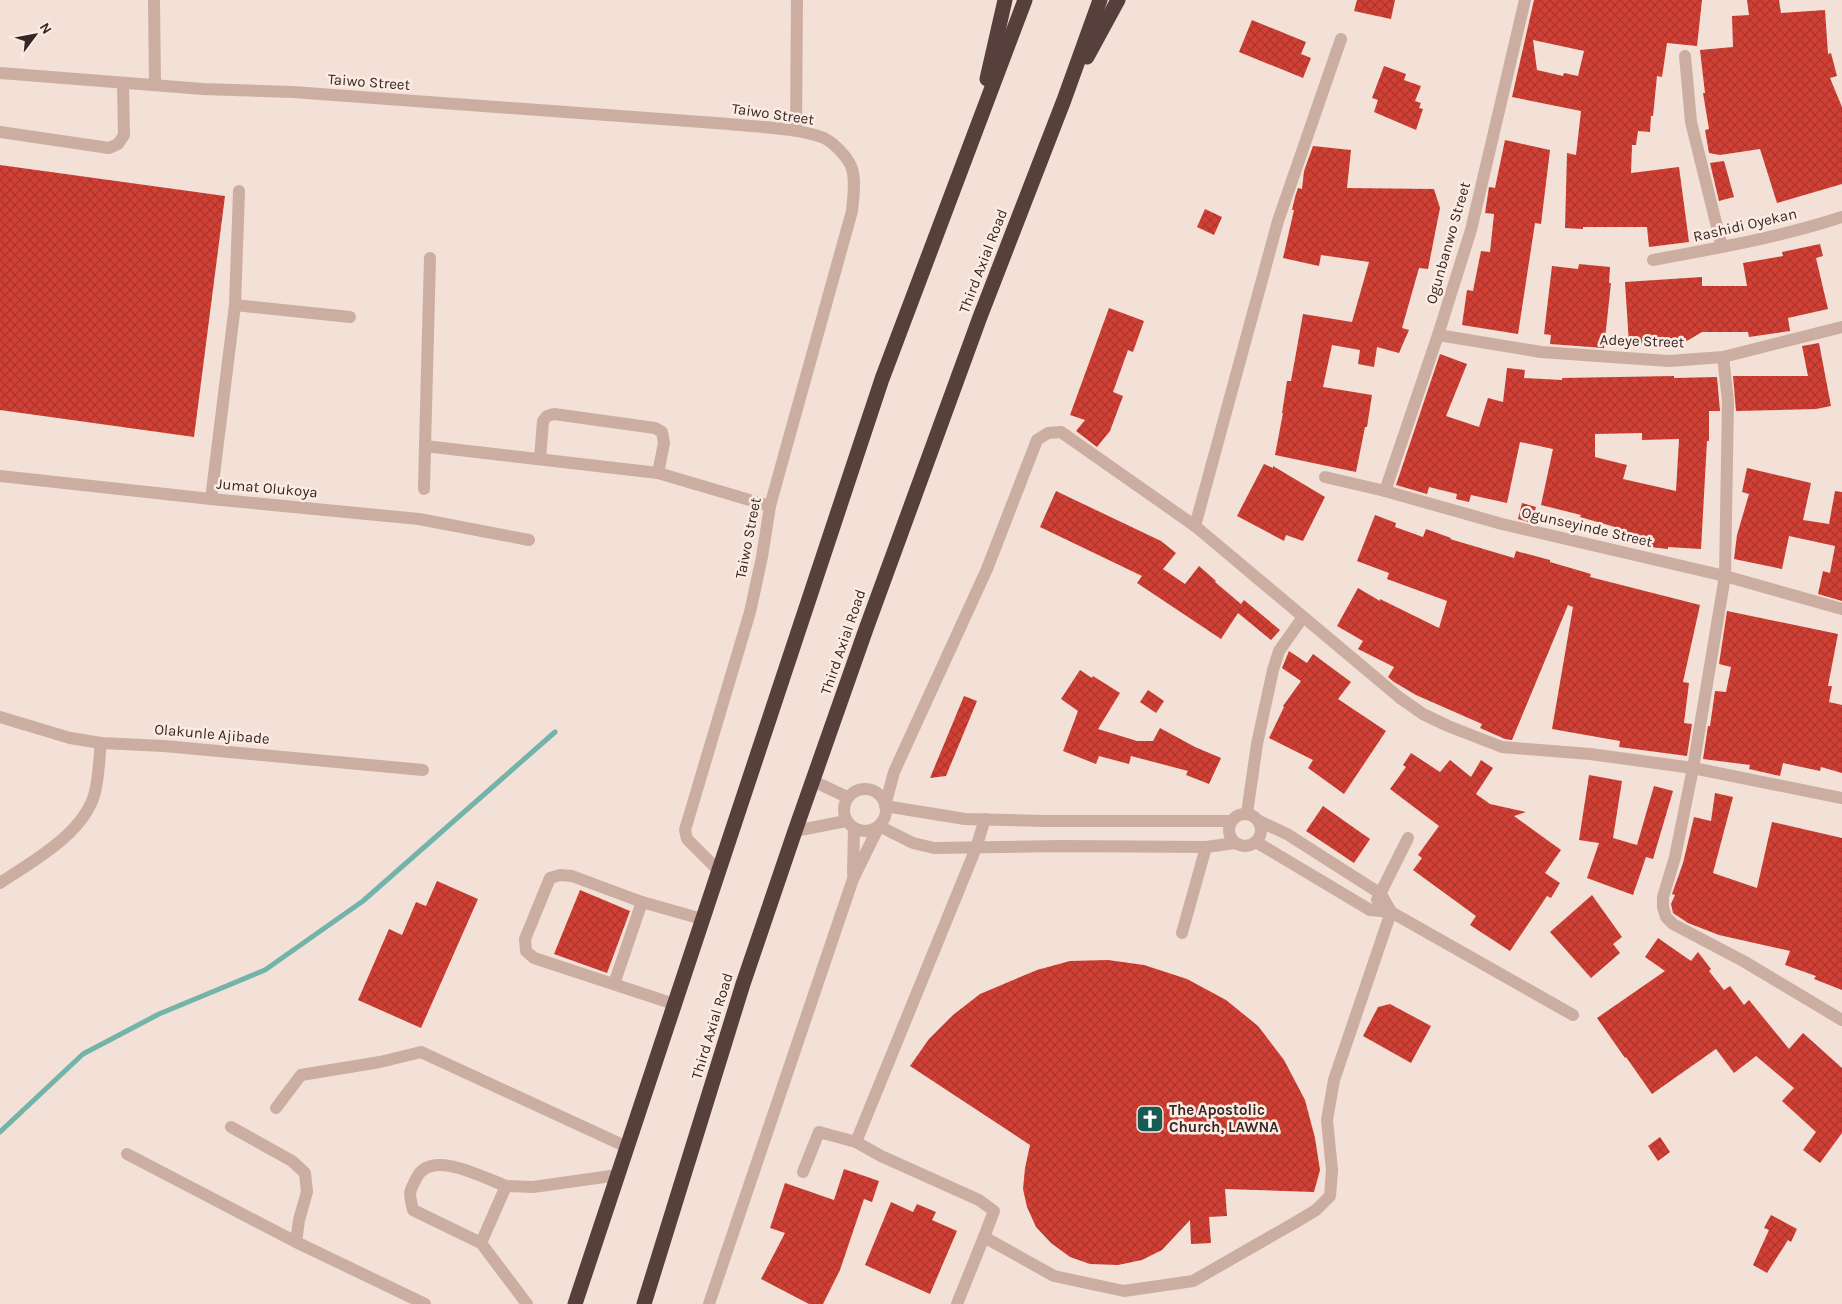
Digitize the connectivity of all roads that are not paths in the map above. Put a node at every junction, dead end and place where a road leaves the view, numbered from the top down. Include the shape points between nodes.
1 (154, 0) edge
2 (797, 0) edge
3 (1005, 0) edge
4 (1025, 0) edge
5 (1100, 0) edge
6 (1118, 0) edge
7 (1525, 0) edge
8 (1341, 38) dead end
9 (1685, 56) dead end
10 (0, 73) edge
11 (124, 83) junction
12 (155, 85) junction
13 (1064, 100) junction
14 (796, 131) junction
15 (0, 132) edge
16 (971, 145) junction
17 (238, 191) dead end
18 (1842, 216) edge
19 (1722, 247) junction
20 (430, 258) dead end
21 (1653, 260) dead end
22 (235, 304) junction
23 (350, 317) dead end
24 (1842, 326) edge
25 (1438, 335) junction
26 (1723, 357) junction
27 (425, 446) junction
28 (540, 459) junction
29 (658, 473) junction
30 (0, 476) edge
31 (1325, 477) dead end
32 (424, 489) dead end
33 (1385, 491) junction
34 (211, 499) junction
35 (770, 506) junction
36 (1195, 526) junction
37 (529, 540) dead end
38 (1725, 576) junction
39 (1842, 609) edge
40 (1303, 617) junction
41 (0, 717) edge
42 (101, 743) junction
43 (1693, 768) junction
44 (423, 770) dead end
45 (894, 772) junction
46 (813, 781) junction
47 (870, 789) junction
48 (847, 797) junction
49 (1842, 798) edge
50 (885, 806) junction
51 (1247, 813) junction
52 (985, 819) junction
53 (1230, 821) junction
54 (1259, 821) junction
55 (850, 824) junction
56 (879, 826) junction
57 (795, 831) junction
58 (1408, 838) dead end
59 (1256, 842) junction
60 (1235, 843) junction
61 (1206, 847) junction
62 (976, 848) junction
63 (718, 870) junction
64 (853, 879) junction
65 (0, 883) edge
66 (1381, 894) junction
67 (642, 902) junction
68 (1370, 910) junction
69 (1392, 912) junction
70 (702, 919) junction
71 (1182, 933) dead end
72 (614, 984) junction
73 (674, 1004) junction
74 (1573, 1015) dead end
75 (1842, 1020) edge
76 (276, 1108) dead end
77 (231, 1127) dead end
78 (856, 1142) junction
79 (627, 1147) junction
80 (127, 1154) dead end
81 (803, 1172) dead end
82 (618, 1175) junction
83 (506, 1186) junction
84 (984, 1237) junction
85 (296, 1242) junction
86 (481, 1243) junction
87 (425, 1304) edge
88 (527, 1304) edge
89 (575, 1304) edge
90 (644, 1304) edge
91 (709, 1304) edge
92 (957, 1304) edge

1 - 12 street
2 - 14 street
3 - 16 highway
4 - 16 highway
5 - 13 highway, Third Axial Road
6 - 13 highway
7 - 25 street, Ogunbanwo Street via 1471,230
8 - 36 street via 1278,222
9 - 19 street via 1691,122
10 - 11 street, Taiwo Street
11 - 12 street, Taiwo Street
11 - 15 street via 124,135 118,144 109,148
12 - 14 street, Taiwo Street via 478,105
13 - 46 highway, Third Axial Road via 980,317
14 - 35 street, Taiwo Street via 825,139 841,152 852,168 854,189 852,211
16 - 63 highway via 882,379
17 - 22 street
18 - 19 street, Rashidi Oyekan via 1810,227
19 - 21 street, Rashidi Oyekan
20 - 27 street
22 - 23 street
22 - 34 street
24 - 26 street, Adeye Street
25 - 26 street, Adeye Street via 1541,352 1669,361
25 - 33 street, Ogunbanwo Street
26 - 38 street via 1728,401
27 - 28 street
27 - 32 street
28 - 29 street
28 - 29 street via 543,421 554,414 655,428 662,432 664,443
29 - 35 street
30 - 34 street, Jumat Olukoya
31 - 33 street, Ogunseyinde Street
33 - 38 street, Ogunseyinde Street via 1502,524
34 - 37 street, Jumat Olukoya via 419,519
35 - 63 street, Taiwo Street via 750,612 685,830 687,839
36 - 40 street
36 - 45 street via 1061,432 1048,433 1037,440 987,569
38 - 39 street, Ogunseyinde Street
38 - 43 street
40 - 43 street via 1423,714 1478,739 1511,748 1590,754
40 - 51 street via 1279,651 1273,670 1257,744
41 - 42 street, Olakunle Ajibade via 70,738
42 - 44 street, Olakunle Ajibade
42 - 65 street via 95,793 86,813 71,832
43 - 49 street
43 - 75 street via 1675,857 1663,897 1666,916 1673,924 1745,962
45 - 47 street
45 - 50 street
46 - 48 street
46 - 57 highway, Third Axial Road
47 - 48 street via 861,789
47 - 50 street via 877,793
48 - 55 street via 843,813
50 - 52 street via 965,819
50 - 56 street via 884,820
51 - 53 street via 1240,813
51 - 54 street
52 - 53 street
52 - 62 street
53 - 60 street via 1228,829
54 - 59 street via 1260,836
54 - 66 street via 1287,834
55 - 56 street via 859,831 870,831
55 - 57 street
55 - 64 street
56 - 62 street via 912,843 934,848
56 - 64 street
57 - 90 highway, Third Axial Road via 742,984
58 - 66 street
59 - 60 street via 1249,846
59 - 68 street
60 - 61 street
61 - 62 street
61 - 71 street
62 - 78 street
63 - 70 highway
64 - 91 street
66 - 68 street
66 - 69 street
67 - 70 street
67 - 72 street
67 - 72 street via 572,876 550,878 525,938 526,951 534,958
68 - 69 street
69 - 74 street
69 - 84 street via 1334,1080 1327,1120 1332,1170 1330,1196 1316,1210 1193,1281 1124,1291 1054,1276
70 - 73 highway
72 - 73 street
73 - 79 highway
76 - 79 street via 301,1075 421,1052
77 - 85 street via 292,1161 305,1173 307,1192
78 - 81 street via 820,1132
78 - 84 street via 979,1200 994,1211
79 - 82 highway
80 - 85 street
82 - 83 street via 533,1187
82 - 89 highway
83 - 86 street
83 - 86 street via 448,1165 432,1164 419,1173 409,1191 413,1210
84 - 92 street
85 - 87 street
86 - 88 street

